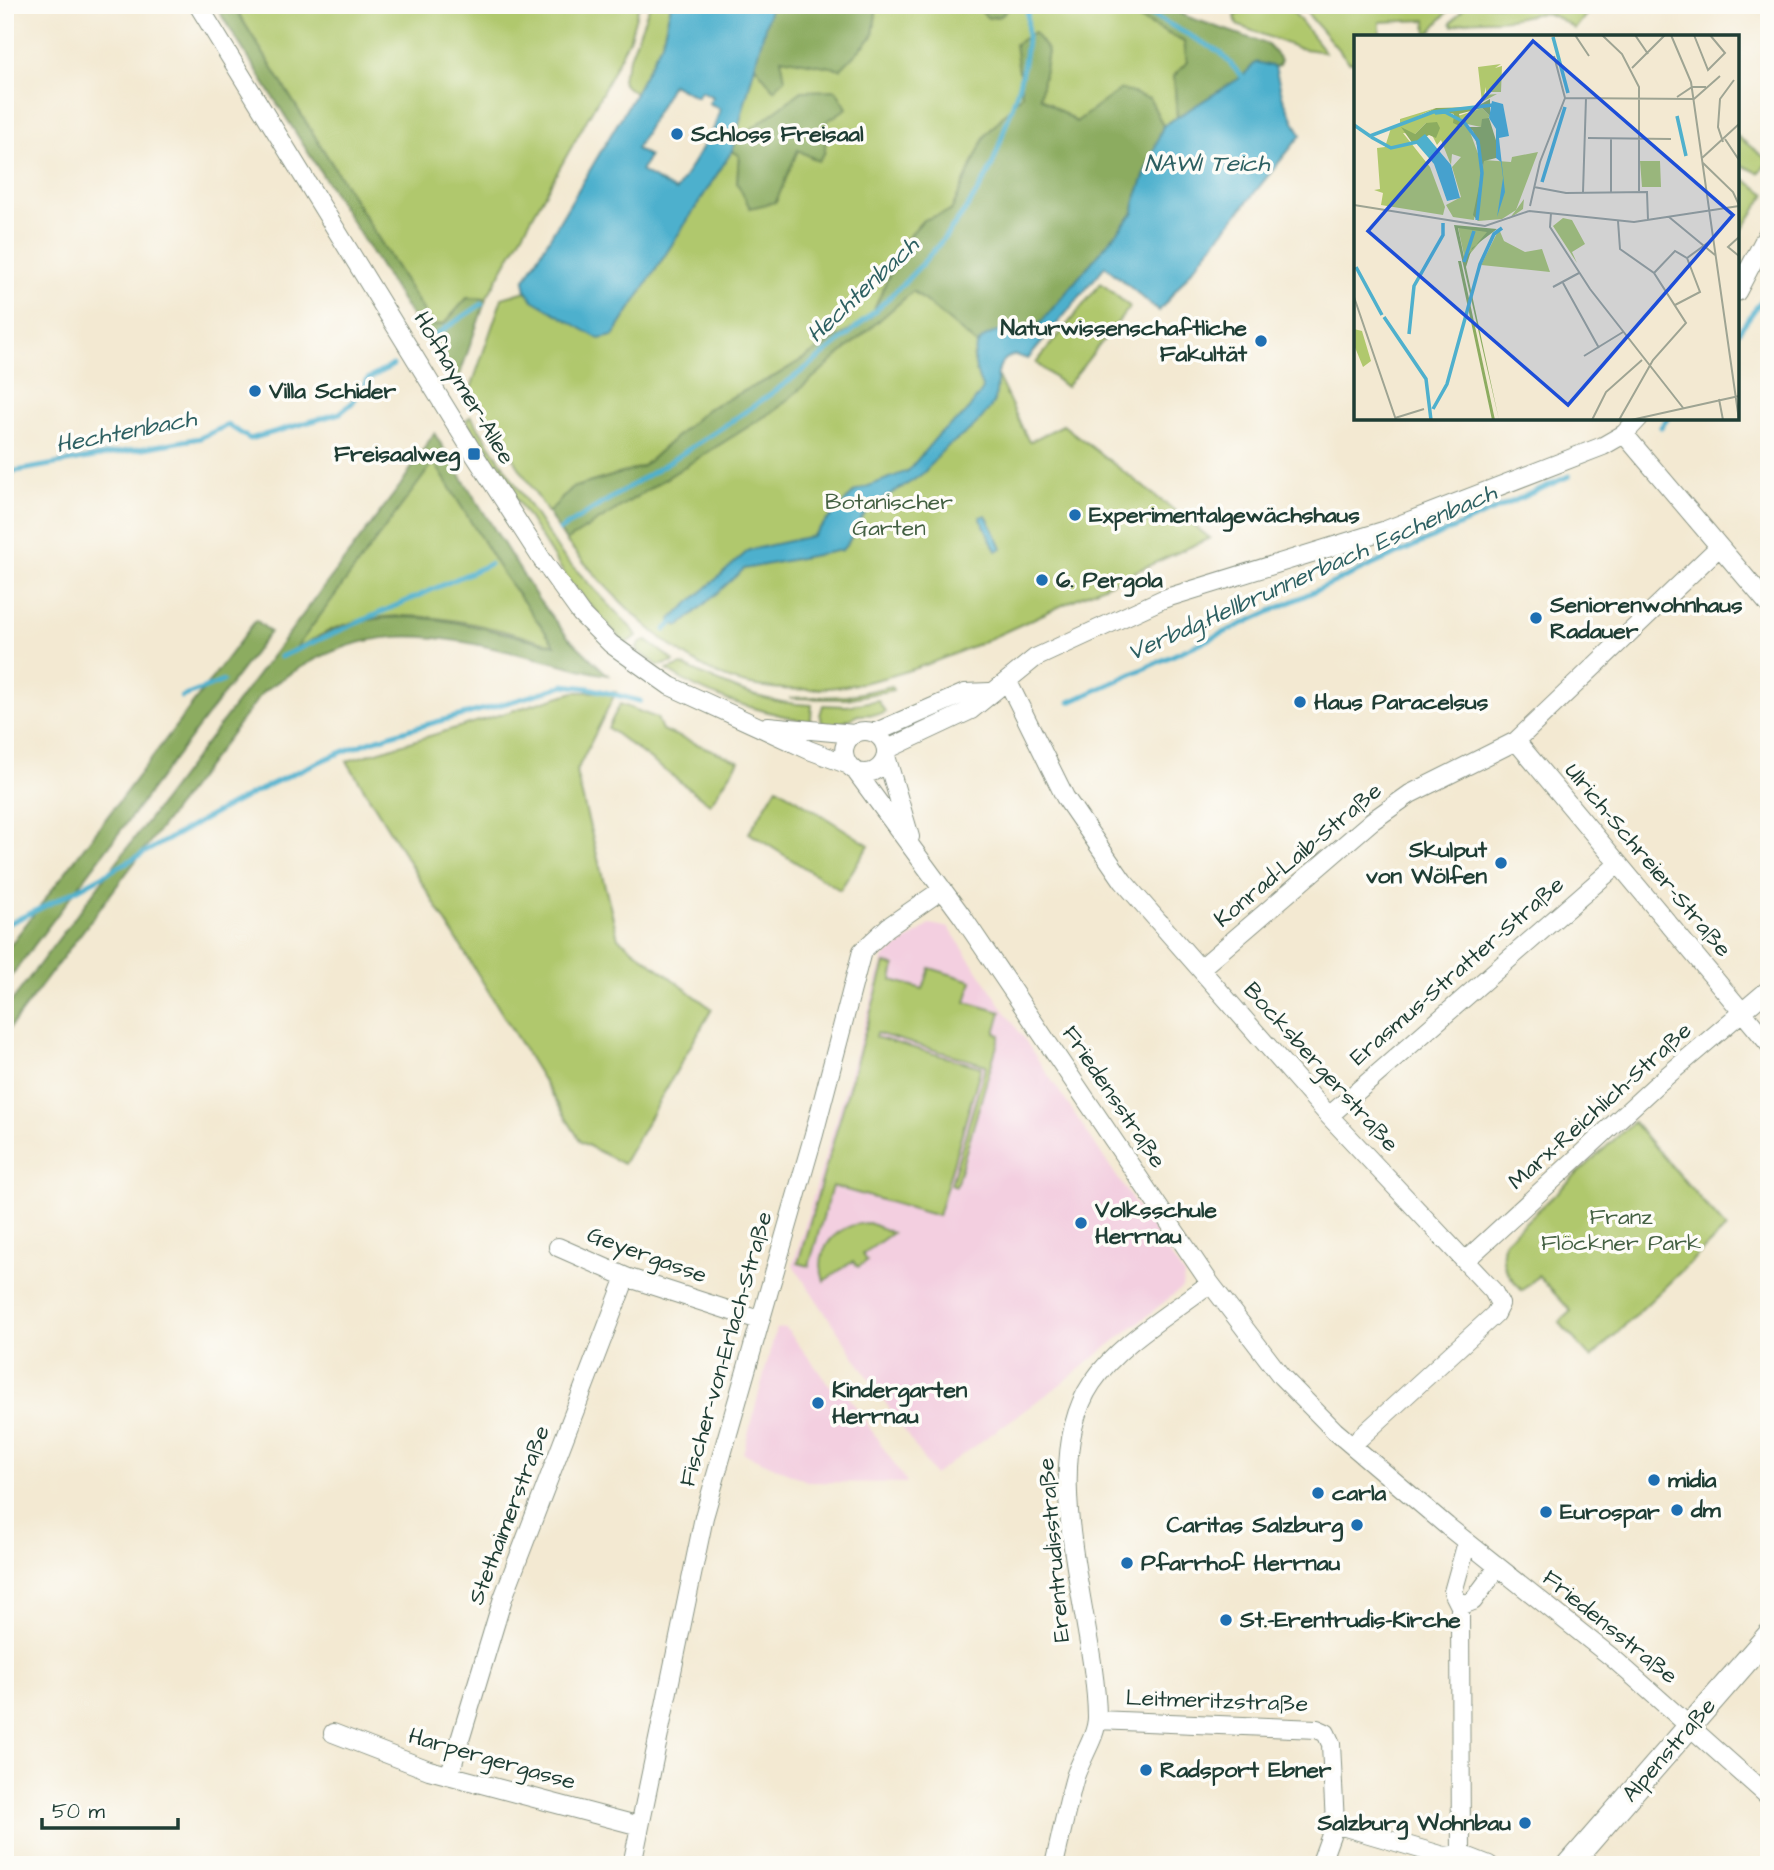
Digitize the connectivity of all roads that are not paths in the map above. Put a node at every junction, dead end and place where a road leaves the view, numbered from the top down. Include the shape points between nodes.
1 (198, 5) edge
2 (1769, 231) edge
3 (1739, 288) edge
4 (1637, 420) edge
5 (1624, 434) junction
6 (1719, 547) junction
7 (1769, 605) edge
8 (1008, 682) junction
9 (989, 692) junction
10 (758, 725) junction
11 (874, 733) junction
12 (854, 734) junction
13 (1516, 741) junction
14 (886, 753) junction
15 (851, 767) junction
16 (912, 844) junction
17 (1618, 864) junction
18 (943, 889) junction
19 (1201, 968) junction
20 (1769, 989) edge
21 (1742, 1012) junction
22 (1769, 1044) edge
23 (1329, 1116) junction
24 (558, 1247) dead end
25 (1465, 1261) junction
26 (626, 1277) junction
27 (1210, 1283) junction
28 (759, 1320) junction
29 (1352, 1445) junction
30 (1467, 1542) junction
31 (1498, 1567) junction
32 (1460, 1606) junction
33 (1769, 1635) edge
34 (1097, 1720) junction
35 (1690, 1726) junction
36 (333, 1733) dead end
37 (450, 1773) junction
38 (1769, 1797) edge
39 (1335, 1824) junction
40 (640, 1826) junction
41 (1461, 1860) edge
42 (632, 1865) edge
43 (1054, 1865) edge
44 (1320, 1865) edge
45 (1489, 1865) edge
46 (1569, 1865) edge

1 - 10 street, Hofhaymer-Allee via 474,454 569,599 611,644 670,686
2 - 3 street
4 - 5 street
5 - 6 street
5 - 8 street via 1386,530 1163,599 1035,658
6 - 7 street
6 - 13 street, Konrad-Laib-Straße
8 - 9 street
8 - 19 street, Bocksbergerstraße via 1039,751 1077,817 1123,881
9 - 11 street via 965,692
9 - 14 street via 971,710
10 - 12 street, Hofhaymer-Allee
10 - 15 street, Hofhaymer-Allee
11 - 12 street
11 - 14 street
12 - 15 street via 844,752
13 - 17 street, Ulrich-Schreier-Straße
13 - 19 street, Konrad-Laib-Straße via 1410,794 1382,814
14 - 15 street via 873,771
14 - 16 street, Friedensstraße
15 - 16 street, Friedensstraße
16 - 18 street, Friedensstraße
17 - 21 street, Ulrich-Schreier-Straße
17 - 23 street, Erasmus-Stratter-Straße
18 - 27 street, Friedensstraße
18 - 28 street, Fischer-von-Erlach-Straße via 862,951
19 - 23 street, Bocksbergerstraße
20 - 21 street, Marx-Reichlich-Straße
21 - 22 street, Ulrich-Schreier-Straße
21 - 25 street, Marx-Reichlich-Straße
23 - 25 street, Bocksbergerstraße
24 - 26 street, Geyergasse
25 - 29 street, Bocksbergerstraße via 1493,1291 1500,1304 1495,1314
26 - 28 street, Geyergasse
26 - 37 street, Stethaimerstraße via 503,1598
27 - 29 street, Friedensstraße via 1281,1376
27 - 34 street, Erentrudisstraße via 1112,1360 1093,1382 1072,1430 1068,1451 1071,1509
28 - 40 street, Fischer-von-Erlach-Straße via 704,1517
29 - 30 street, Friedensstraße
30 - 31 street, Friedensstraße
30 - 32 street via 1452,1592
31 - 32 street via 1473,1601
31 - 35 street, Friedensstraße
32 - 41 street
33 - 35 main road, Alpenstraße
34 - 39 street, Leitmeritzstraße via 1317,1729 1326,1733 1331,1744
34 - 43 street, Erentrudisstraße via 1075,1776
35 - 38 street, Friedensstraße
35 - 46 main road, Alpenstraße
36 - 37 street, Harpergergasse via 429,1770
37 - 40 street, Harpergergasse
39 - 41 street
39 - 44 street, Leitmeritzstraße
40 - 42 street, Fischer-von-Erlach-Straße
41 - 45 street

